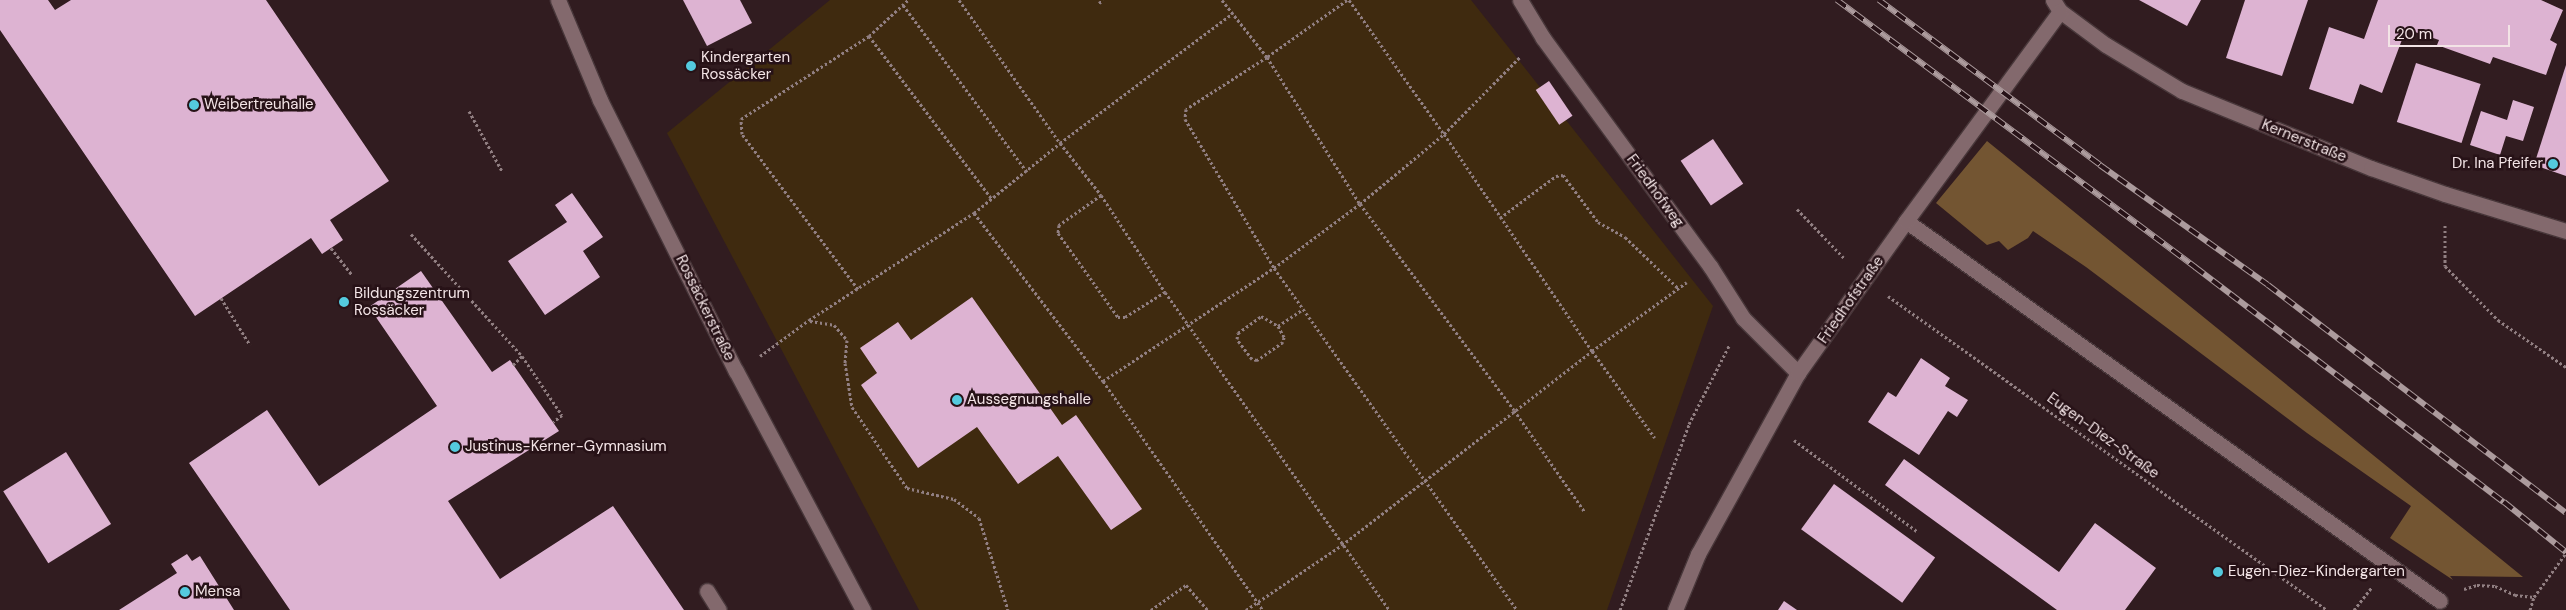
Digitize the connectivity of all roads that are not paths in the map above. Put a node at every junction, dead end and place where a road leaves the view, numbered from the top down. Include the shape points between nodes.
1 (558, 0) edge
2 (1520, 0) edge
3 (2056, 5) edge
4 (1906, 220) junction
5 (2566, 231) edge
6 (1798, 374) junction
7 (707, 591) dead end
8 (2440, 601) road end
9 (719, 610) edge
10 (863, 610) edge
11 (1675, 610) edge

1 - 10 street, Rossäckerstraße via 600,100 736,371
2 - 6 street, Friedhofweg via 1543,38 1710,266 1743,318
3 - 4 street, Friedhofstraße
3 - 5 street, Kernerstraße via 2106,44 2182,91 2341,157 2444,194
4 - 6 street, Friedhofstraße
4 - 8 street
6 - 11 street, Friedhofstraße via 1698,554
7 - 9 street

